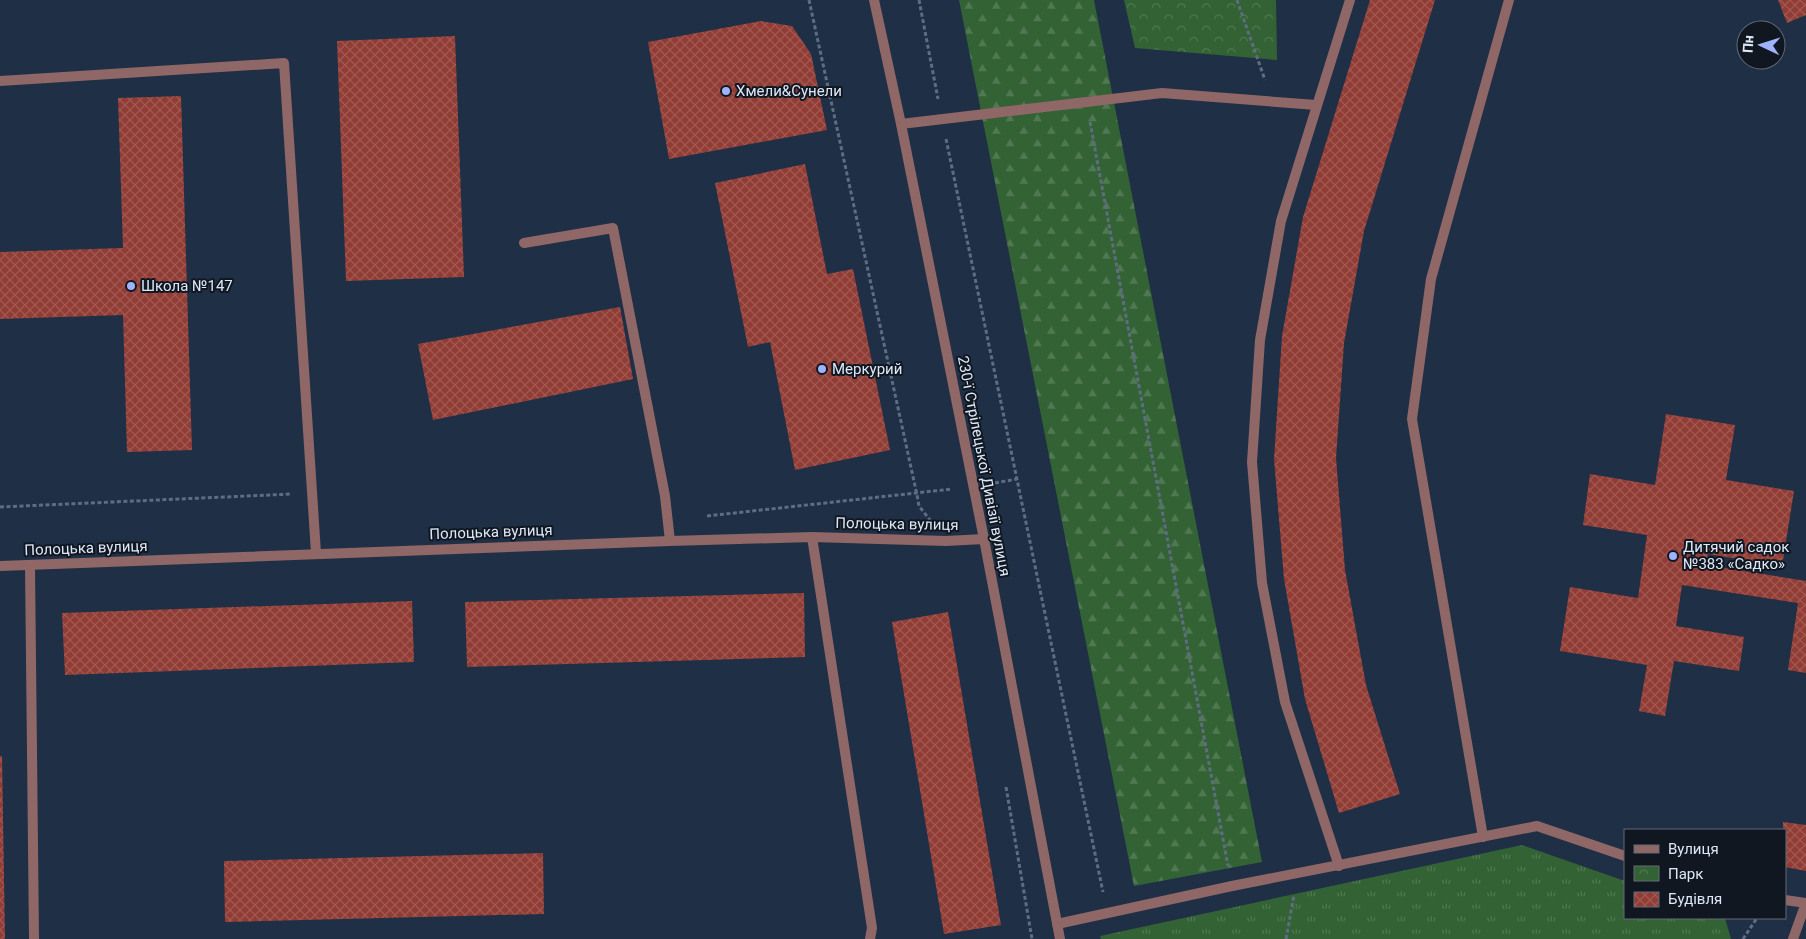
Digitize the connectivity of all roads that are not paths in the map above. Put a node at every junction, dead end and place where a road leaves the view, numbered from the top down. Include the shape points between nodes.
1 (874, 0) edge
2 (1350, 0) edge
3 (1509, 0) edge
4 (0, 81) edge
5 (1316, 105) junction
6 (901, 124) junction
7 (524, 243) dead end
8 (812, 538) junction
9 (984, 539) junction
10 (670, 541) junction
11 (316, 553) junction
12 (30, 565) junction
13 (0, 566) edge
14 (1483, 838) junction
15 (1624, 856) edge
16 (1339, 866) junction
17 (1786, 900) edge
18 (1806, 903) edge
19 (1057, 924) junction
20 (34, 939) edge
21 (870, 939) edge
22 (1060, 939) edge
23 (1793, 939) edge

1 - 6 street, 230-ї Стрілецької Дивізії вулиця
2 - 5 street
3 - 14 street via 1431,279 1412,420
4 - 11 street via 284,63
5 - 6 street via 1162,93
5 - 16 street via 1281,221 1260,340 1252,462 1262,583 1284,702
6 - 9 street, 230-ї Стрілецької Дивізії вулиця
7 - 10 street via 613,228 665,496
8 - 9 street, Полоцька вулиця via 946,542
8 - 10 street, Полоцька вулиця
8 - 21 street via 872,928
9 - 19 street, 230-ї Стрілецької Дивізії вулиця
10 - 11 street, Полоцька вулиця
11 - 12 street, Полоцька вулиця
12 - 13 street, Полоцька вулиця
12 - 20 street
14 - 15 street via 1537,826
14 - 16 street
16 - 19 street
17 - 18 street
18 - 23 street
19 - 22 street, 230-ї Стрілецької Дивізії вулиця

